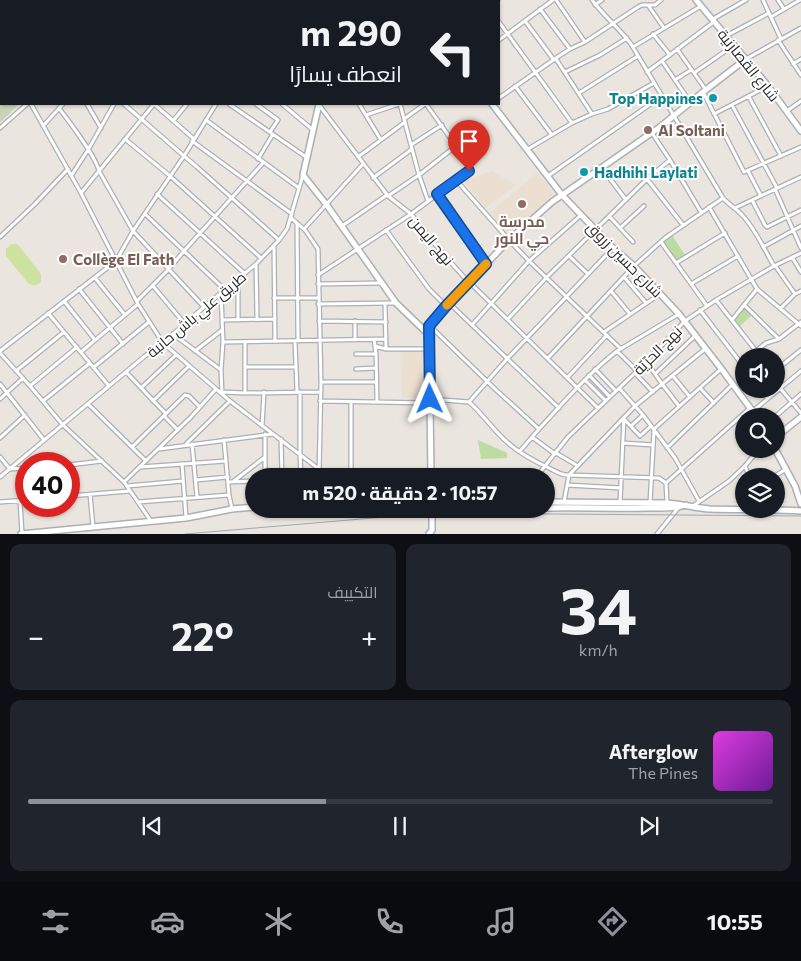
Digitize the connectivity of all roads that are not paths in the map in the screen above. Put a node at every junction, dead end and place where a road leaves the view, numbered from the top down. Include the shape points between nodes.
1 (554, 0) edge
2 (592, 0) edge
3 (602, 0) edge
4 (652, 0) edge
5 (661, 0) edge
6 (696, 0) edge
7 (746, 0) edge
8 (763, 0) edge
9 (778, 0) edge
10 (800, 0) edge
11 (595, 5) junction
12 (648, 5) junction
13 (655, 5) junction
14 (701, 6) junction
15 (540, 9) junction
16 (784, 9) junction
17 (769, 13) junction
18 (771, 17) junction
19 (714, 20) junction
20 (524, 21) junction
21 (500, 24) edge
22 (613, 25) junction
23 (664, 28) junction
24 (801, 28) edge
25 (507, 34) junction
26 (653, 34) junction
27 (726, 36) junction
28 (627, 38) junction
29 (500, 39) edge
30 (780, 39) junction
31 (585, 42) junction
32 (734, 45) junction
33 (633, 47) junction
34 (678, 49) junction
35 (570, 50) junction
36 (670, 55) junction
37 (638, 56) junction
38 (746, 59) junction
39 (801, 59) edge
40 (555, 60) junction
41 (662, 61) junction
42 (794, 64) junction
43 (693, 71) junction
44 (565, 72) junction
45 (647, 72) junction
46 (536, 73) junction
47 (801, 75) edge
48 (675, 80) junction
49 (654, 83) junction
50 (516, 86) junction
51 (768, 86) junction
52 (704, 91) junction
53 (579, 93) junction
54 (662, 96) junction
55 (500, 97) edge
56 (749, 97) junction
57 (690, 102) junction
58 (801, 102) edge
59 (26, 105) edge
60 (32, 105) edge
61 (62, 105) edge
62 (88, 105) edge
63 (113, 105) edge
64 (125, 105) edge
65 (153, 105) edge
66 (155, 105) edge
67 (186, 105) edge
68 (215, 105) edge
69 (230, 105) edge
70 (257, 105) edge
71 (283, 105) edge
72 (317, 105) edge
73 (359, 105) edge
74 (396, 105) edge
75 (399, 105) edge
76 (425, 105) edge
77 (427, 105) edge
78 (493, 105) edge
79 (732, 105) junction
80 (59, 108) junction
81 (787, 112) junction
82 (592, 114) junction
83 (714, 114) junction
84 (366, 115) junction
85 (674, 116) junction
86 (141, 120) junction
87 (206, 120) junction
88 (173, 121) junction
89 (404, 121) junction
90 (572, 123) junction
91 (442, 124) junction
92 (43, 126) junction
93 (0, 128) edge
94 (101, 128) junction
95 (312, 130) junction
96 (801, 131) edge
97 (272, 133) junction
98 (652, 133) junction
99 (552, 135) junction
100 (125, 140) junction
101 (193, 140) junction
102 (381, 140) junction
103 (456, 146) junction
104 (412, 147) junction
105 (801, 147) edge
106 (528, 149) junction
107 (88, 150) junction
108 (184, 156) junction
109 (781, 156) junction
110 (358, 157) junction
111 (306, 158) junction
112 (258, 159) junction
113 (670, 160) junction
114 (263, 163) junction
115 (363, 164) junction
116 (764, 164) junction
117 (602, 168) junction
118 (68, 169) junction
119 (99, 171) junction
120 (748, 171) junction
121 (303, 175) junction
122 (419, 175) junction
123 (71, 176) junction
124 (170, 176) junction
125 (547, 176) junction
126 (801, 177) edge
127 (373, 178) junction
128 (647, 179) junction
129 (456, 180) junction
130 (247, 182) junction
131 (299, 188) junction
132 (776, 189) junction
133 (81, 193) junction
134 (157, 194) junction
135 (437, 194) junction
136 (562, 195) junction
137 (387, 196) junction
138 (761, 196) junction
139 (232, 198) junction
140 (723, 198) junction
141 (626, 200) junction
142 (752, 200) junction
143 (428, 201) junction
144 (326, 204) junction
145 (644, 206) dead end
146 (709, 207) junction
147 (734, 208) junction
148 (801, 210) edge
149 (702, 212) junction
150 (145, 214) junction
151 (411, 214) junction
152 (581, 215) junction
153 (215, 216) junction
154 (291, 216) junction
155 (609, 216) junction
156 (787, 217) junction
157 (297, 222) junction
158 (683, 225) junction
159 (341, 226) junction
160 (801, 226) edge
161 (620, 228) junction
162 (304, 229) junction
163 (386, 230) junction
164 (596, 230) junction
165 (794, 230) junction
166 (133, 231) junction
167 (725, 233) junction
168 (200, 234) junction
169 (0, 237) edge
170 (279, 240) junction
171 (509, 240) junction
172 (633, 242) dead end
173 (661, 242) junction
174 (274, 245) junction
175 (763, 247) junction
176 (613, 248) junction
177 (801, 248) edge
178 (357, 249) junction
179 (184, 251) junction
180 (801, 253) edge
181 (569, 256) junction
182 (738, 256) junction
183 (792, 257) junction
184 (261, 258) junction
185 (116, 260) junction
186 (529, 261) junction
187 (676, 263) junction
188 (256, 264) junction
189 (486, 264) junction
190 (634, 266) junction
191 (774, 266) junction
192 (168, 270) junction
193 (801, 272) edge
194 (244, 273) junction
195 (588, 274) junction
196 (318, 275) junction
197 (624, 277) junction
198 (95, 278) junction
199 (238, 278) junction
200 (546, 278) junction
201 (752, 279) junction
202 (469, 281) junction
203 (382, 283) junction
204 (318, 284) junction
205 (691, 284) junction
206 (153, 286) junction
207 (79, 289) junction
208 (224, 289) junction
209 (758, 289) junction
210 (611, 291) junction
211 (801, 291) edge
212 (221, 292) junction
213 (660, 294) junction
214 (795, 294) junction
215 (567, 297) junction
216 (274, 298) junction
217 (297, 298) junction
218 (318, 298) junction
219 (716, 300) junction
220 (64, 301) junction
221 (138, 302) junction
222 (491, 302) junction
223 (386, 303) junction
224 (396, 303) junction
225 (646, 303) junction
226 (318, 304) junction
227 (447, 305) junction
228 (744, 305) junction
229 (707, 306) junction
230 (204, 307) junction
231 (781, 308) junction
232 (700, 310) junction
233 (48, 313) junction
234 (630, 314) junction
235 (679, 314) junction
236 (125, 315) junction
237 (588, 316) junction
238 (257, 319) junction
239 (275, 319) junction
240 (508, 319) junction
241 (222, 320) junction
242 (238, 320) junction
243 (732, 320) junction
244 (319, 321) junction
245 (149, 322) junction
246 (355, 322) junction
247 (386, 322) junction
248 (685, 322) junction
249 (184, 323) junction
250 (800, 324) edge
251 (472, 325) junction
252 (429, 326) junction
253 (110, 328) junction
254 (222, 330) junction
255 (64, 332) junction
256 (606, 333) junction
257 (173, 334) junction
258 (430, 334) junction
259 (696, 335) junction
260 (374, 339) junction
261 (386, 339) junction
262 (528, 339) junction
263 (779, 339) junction
264 (95, 340) junction
265 (320, 340) junction
266 (355, 340) junction
267 (275, 341) junction
268 (297, 341) junction
269 (222, 342) junction
270 (245, 342) junction
271 (162, 343) junction
272 (123, 344) junction
273 (375, 346) junction
274 (77, 347) junction
275 (706, 348) junction
276 (753, 348) edge
277 (761, 348) edge
278 (386, 349) junction
279 (430, 349) junction
280 (619, 350) junction
281 (801, 350) edge
282 (196, 351) junction
283 (0, 352) edge
284 (81, 352) junction
285 (176, 354) junction
286 (356, 354) dead end
287 (376, 354) junction
288 (735, 355) edge
289 (548, 358) junction
290 (508, 359) junction
291 (646, 361) junction
292 (90, 363) junction
293 (785, 363) edge
294 (189, 366) junction
295 (94, 367) junction
296 (245, 367) junction
297 (296, 367) junction
298 (376, 368) junction
299 (356, 369) dead end
300 (595, 369) junction
301 (721, 369) junction
302 (222, 370) junction
303 (16, 371) junction
304 (801, 371) edge
305 (126, 372) junction
306 (636, 372) junction
307 (655, 374) junction
308 (589, 376) junction
309 (673, 376) junction
310 (23, 378) junction
311 (568, 378) junction
312 (585, 380) junction
313 (321, 382) junction
314 (376, 382) junction
315 (487, 382) junction
316 (0, 384) edge
317 (662, 384) junction
318 (733, 384) junction
319 (785, 384) edge
320 (30, 386) junction
321 (109, 386) junction
322 (577, 387) junction
323 (141, 388) junction
324 (700, 388) junction
325 (216, 389) junction
326 (617, 390) junction
327 (7, 392) junction
328 (264, 392) junction
329 (298, 392) junction
330 (320, 392) junction
331 (653, 392) junction
332 (222, 393) junction
333 (245, 393) junction
334 (785, 394) edge
335 (801, 394) edge
336 (610, 397) junction
337 (690, 397) junction
338 (768, 398) edge
339 (0, 399) edge
340 (43, 401) junction
341 (154, 401) junction
342 (230, 401) junction
343 (320, 401) junction
344 (430, 401) junction
345 (606, 401) junction
346 (351, 402) junction
347 (377, 402) junction
348 (468, 402) junction
349 (714, 403) junction
350 (792, 403) junction
351 (88, 404) junction
352 (635, 406) junction
353 (680, 406) junction
354 (200, 408) junction
355 (559, 408) junction
356 (598, 408) junction
357 (749, 408) edge
358 (757, 408) edge
359 (785, 409) edge
360 (801, 413) edge
361 (25, 415) junction
362 (165, 415) junction
363 (643, 415) junction
364 (624, 417) junction
365 (801, 417) edge
366 (63, 425) junction
367 (735, 425) edge
368 (262, 426) junction
369 (631, 426) junction
370 (652, 428) junction
371 (539, 429) junction
372 (178, 430) junction
373 (785, 430) edge
374 (265, 434) junction
375 (273, 434) junction
376 (532, 437) junction
377 (0, 438) edge
378 (281, 439) junction
379 (44, 440) junction
380 (224, 440) junction
381 (623, 442) junction
382 (192, 444) junction
383 (185, 445) junction
384 (653, 445) junction
385 (132, 447) junction
386 (668, 448) junction
387 (158, 449) junction
388 (519, 451) junction
389 (555, 453) junction
390 (300, 454) junction
391 (0, 457) edge
392 (265, 458) junction
393 (752, 458) edge
394 (780, 458) edge
395 (102, 461) junction
396 (146, 461) junction
397 (226, 461) junction
398 (194, 463) junction
399 (80, 464) edge
400 (182, 464) junction
401 (545, 466) junction
402 (578, 466) junction
403 (745, 466) joint
404 (140, 467) junction
405 (265, 468) edge
406 (282, 468) edge
407 (301, 468) edge
408 (318, 468) edge
409 (320, 468) edge
410 (351, 468) edge
411 (432, 468) edge
412 (681, 468) junction
413 (10, 469) junction
414 (15, 469) edge
415 (786, 469) joint
416 (569, 474) junction
417 (0, 477) edge
418 (622, 477) junction
419 (651, 478) junction
420 (228, 479) junction
421 (196, 480) junction
422 (183, 481) junction
423 (234, 481) junction
424 (124, 482) junction
425 (245, 482) edge
426 (666, 482) junction
427 (567, 485) junction
428 (127, 486) junction
429 (621, 488) junction
430 (130, 492) junction
431 (90, 494) junction
432 (80, 495) edge
433 (229, 495) junction
434 (197, 497) junction
435 (184, 498) junction
436 (15, 501) edge
437 (699, 501) junction
438 (0, 502) edge
439 (138, 502) junction
440 (555, 503) edge
441 (563, 503) junction
442 (650, 503) junction
443 (667, 503) junction
444 (801, 504) edge
445 (620, 505) junction
446 (682, 506) junction
447 (693, 507) junction
448 (245, 508) edge
449 (555, 508) edge
450 (232, 509) junction
451 (735, 509) edge
452 (785, 510) edge
453 (801, 511) edge
454 (20, 517) edge
455 (186, 518) junction
456 (432, 518) edge
457 (152, 521) junction
458 (93, 528) junction
459 (431, 532) edge
460 (21, 534) edge
461 (657, 534) edge

1 - 15 street
1 - 31 street
2 - 11 street
3 - 11 street
4 - 13 street
5 - 13 street
6 - 14 street, شارع القصارنية
7 - 19 street
8 - 17 street
9 - 16 street
10 - 16 street
11 - 22 street
12 - 13 street
12 - 22 street via 638,7
12 - 23 street
14 - 19 street, شارع القصارنية
14 - 23 street
15 - 20 street
15 - 35 street
16 - 18 street
17 - 18 street
17 - 27 street
18 - 30 street
19 - 27 street, شارع القصارنية
19 - 34 street
20 - 25 street
20 - 40 street
21 - 25 street
22 - 28 street
22 - 31 street
23 - 26 street
24 - 30 street
25 - 29 street
25 - 46 street
26 - 33 street
26 - 36 street
27 - 32 street, شارع القصارنية
28 - 33 street
28 - 44 street
30 - 38 street
30 - 42 street
31 - 35 street
32 - 38 street, شارع القصارنية
32 - 43 street
33 - 37 street
34 - 36 street
34 - 43 street
35 - 40 street
36 - 41 street
37 - 45 street
37 - 53 street
38 - 51 street, شارع القصارنية
38 - 52 street
39 - 42 street
40 - 44 street
40 - 46 street
41 - 45 street
41 - 48 street
42 - 47 street
43 - 48 street
43 - 52 street
44 - 53 street
45 - 49 street
46 - 50 street
46 - 90 street
48 - 57 street
49 - 54 street
49 - 82 street via 607,110
50 - 55 street
50 - 99 street
51 - 56 street
51 - 81 street, شارع القصارنية
52 - 57 street
52 - 83 street
53 - 82 street
54 - 85 street
54 - 125 street
56 - 79 street
56 - 109 street
57 - 85 street
58 - 81 street
59 - 93 street
60 - 92 street
61 - 80 street
62 - 94 street
63 - 94 street
64 - 86 street
65 - 86 street
66 - 88 street
67 - 88 street
68 - 87 street
69 - 97 street
70 - 97 street via 278,120
71 - 95 street
72 - 95 street, طريق علي باش حانبة
72 - 110 street, نهج اليمن
73 - 84 street
74 - 84 street
75 - 89 street
76 - 89 street
77 - 91 street
78 - 106 street, شارع حسين زروق
79 - 83 street
79 - 116 street
80 - 92 street
80 - 107 street
81 - 96 street, شارع القصارنية
82 - 90 street
83 - 120 street via 743,171
84 - 102 street
85 - 98 street
85 - 140 street
86 - 100 street
86 - 108 street
87 - 101 street
87 - 112 street
88 - 101 street
89 - 102 street
89 - 104 street
90 - 99 street
91 - 103 street
91 - 104 street
92 - 118 street
94 - 107 street
95 - 111 street, طريق علي باش حانبة
97 - 111 street
97 - 112 street
98 - 113 street
98 - 117 street
99 - 106 street
100 - 119 street
100 - 124 street
101 - 108 street
101 - 130 street
102 - 110 street
103 - 122 street
103 - 129 street via 472,165
104 - 122 street
104 - 127 street
105 - 109 street
106 - 125 street, شارع حسين زروق
107 - 119 street
107 - 123 street
108 - 124 street
108 - 139 street
109 - 116 street
110 - 115 street, نهج اليمن
111 - 121 street, طريق علي باش حانبة
112 - 114 street
113 - 128 street
113 - 149 street
114 - 130 street
114 - 131 street
115 - 127 street, نهج اليمن
115 - 144 street
116 - 120 street
116 - 132 street
117 - 136 street
117 - 141 street
118 - 123 street
118 - 169 street
119 - 133 street
119 - 166 street
120 - 138 street
121 - 131 street, طريق علي باش حانبة
121 - 144 street
122 - 137 street
122 - 143 street
123 - 133 street
124 - 134 street
124 - 153 street
125 - 136 street, شارع حسين زروق
126 - 132 street
127 - 137 street, نهج اليمن
128 - 141 street
128 - 158 street
129 - 135 street
129 - 171 street
130 - 139 street
130 - 154 street
131 - 154 street, طريق علي باش حانبة
132 - 138 street
132 - 156 street
133 - 185 street
134 - 150 street
134 - 168 street
135 - 143 street
135 - 189 street
136 - 152 street, شارع حسين زروق
136 - 171 street
137 - 151 street, نهج اليمن
137 - 159 street
138 - 142 street
139 - 153 street
139 - 170 street
140 - 146 street
140 - 147 street
141 - 155 street
142 - 147 street
142 - 156 street via 767,227
143 - 151 street
144 - 159 street
144 - 162 street
145 - 161 street
146 - 149 street
146 - 167 street
147 - 175 street via 746,218
148 - 156 street
149 - 158 street
150 - 166 street
150 - 179 street
151 - 163 street
151 - 202 street, نهج اليمن via 442,254
152 - 164 street, شارع حسين زروق
152 - 186 street
153 - 168 street
153 - 184 street
154 - 157 street
154 - 170 street, طريق علي باش حانبة
155 - 161 street
155 - 164 street
156 - 165 street
157 - 162 street
157 - 217 street
158 - 173 street
159 - 178 street
160 - 165 street
161 - 172 street
162 - 196 street via 318,248
163 - 178 street
163 - 227 street via 429,289
164 - 176 street, شارع حسين زروق
164 - 181 street
165 - 175 street
165 - 177 street
166 - 185 street
166 - 192 street
167 - 182 street
167 - 187 street
168 - 179 street
168 - 194 street
170 - 174 street, طريق علي باش حانبة
171 - 186 street
171 - 189 street
173 - 187 street
173 - 190 street
174 - 184 street, طريق علي باش حانبة
174 - 216 street
175 - 191 street
176 - 190 street, شارع حسين زروق
176 - 195 street
178 - 196 street
178 - 203 street
179 - 192 street
179 - 208 street
180 - 183 street, نهج الحرّيّة
181 - 195 street
181 - 200 street
182 - 201 street
182 - 205 street
183 - 191 street, نهج الحرّيّة
183 - 193 street
184 - 188 street, طريق علي باش حانبة
185 - 198 street
185 - 221 street
186 - 200 street
186 - 222 street
187 - 205 street
188 - 194 street, طريق علي باش حانبة
188 - 238 street
189 - 202 street
190 - 197 street
190 - 213 street, شارع حسين زروق
191 - 201 street, نهج الحرّيّة
191 - 214 street
192 - 206 street
192 - 230 street
194 - 199 street, طريق علي باش حانبة
195 - 215 street
196 - 204 street
197 - 210 street
197 - 225 street
198 - 207 street
198 - 236 street
199 - 208 street, طريق علي باش حانبة
199 - 242 street
200 - 215 street
200 - 240 street
201 - 209 street
201 - 219 street, نهج الحرّيّة
202 - 222 street, نهج اليمن
202 - 227 street
203 - 204 street
203 - 224 street
204 - 218 street
205 - 229 street
206 - 221 street
206 - 249 street
207 - 220 street
207 - 253 street
208 - 212 street, طريق علي باش حانبة
209 - 228 street
209 - 231 street
210 - 234 street
210 - 237 street
211 - 214 street
212 - 230 street, طريق علي باش حانبة
212 - 241 street
213 - 225 street
213 - 235 street, شارع حسين زروق
214 - 231 street
215 - 237 street
215 - 262 street
216 - 217 street
216 - 239 street
217 - 218 street
217 - 268 street
218 - 226 street
219 - 229 street, نهج الحرّيّة
219 - 243 street
220 - 233 street
220 - 264 street
221 - 236 street
221 - 245 street
222 - 240 street, نهج اليمن
222 - 251 street
223 - 224 street
223 - 226 street
223 - 247 street
224 - 258 street
225 - 234 street
226 - 244 street
227 - 251 street
227 - 252 street
228 - 243 street
228 - 263 street
229 - 232 street, نهج الحرّيّة
230 - 249 street, طريق علي باش حانبة
231 - 250 street
232 - 248 street, نهج الحرّيّة
232 - 288 street
233 - 255 street
233 - 283 street
234 - 256 street
235 - 248 street, شارع حسين زروق
235 - 280 street
236 - 253 street
237 - 256 street
237 - 289 street
238 - 239 street
238 - 242 street
239 - 267 street
240 - 262 street, نهج اليمن
241 - 242 street
241 - 254 street
243 - 276 street
244 - 246 street
244 - 265 street
245 - 271 street
245 - 272 street
246 - 247 street
246 - 266 street
247 - 261 street
248 - 259 street, شارع حسين زروق
248 - 291 street, نهج الحرّيّة
249 - 257 street, طريق علي باش حانبة
250 - 263 street
251 - 290 street
252 - 258 street
252 - 315 street
253 - 264 street
253 - 272 street
254 - 269 street
254 - 282 street
255 - 274 street
255 - 303 street
256 - 280 street
256 - 311 street
257 - 271 street, طريق علي باش حانبة
257 - 282 street
258 - 279 street
259 - 275 street, شارع حسين زروق
259 - 307 street
260 - 261 street
260 - 266 street
260 - 273 street
261 - 278 street
262 - 289 street, نهج اليمن
262 - 290 street
263 - 277 street
264 - 284 street
265 - 266 street
265 - 268 street
265 - 313 street
267 - 268 street
267 - 270 street
268 - 297 street
269 - 270 street
269 - 302 street
270 - 296 street
271 - 285 street
271 - 305 street, طريق علي باش حانبة
272 - 295 street
273 - 278 street
273 - 287 street
274 - 284 street
274 - 320 street
275 - 301 street, شارع حسين زروق
275 - 309 street
278 - 279 street
279 - 344 street
280 - 300 street
280 - 306 street
281 - 293 street
282 - 302 street
283 - 303 street
284 - 292 street
285 - 294 street
285 - 323 street
286 - 287 street
287 - 298 street
289 - 311 street, نهج اليمن
290 - 315 street
290 - 355 street
291 - 306 street, نهج الحرّيّة
291 - 307 street
292 - 295 street
292 - 340 street
294 - 325 street
294 - 341 street
295 - 321 street
296 - 297 street
296 - 333 street
297 - 329 street
298 - 299 street
298 - 314 street
300 - 308 street
300 - 326 street
301 - 318 street, شارع حسين زروق
301 - 324 street
302 - 332 street
303 - 310 street
304 - 319 street
305 - 321 street, طريق علي باش حانبة
305 - 323 street
306 - 326 street, نهج الحرّيّة
306 - 331 street
307 - 317 street
308 - 312 street
308 - 336 street
309 - 317 street
309 - 337 street
310 - 320 street
310 - 327 street
311 - 322 street, نهج اليمن
312 - 322 street
312 - 345 street
313 - 314 street
313 - 330 street
314 - 347 street
315 - 348 street
315 - 371 street
316 - 327 street
317 - 331 street
317 - 353 street
318 - 349 street
318 - 357 street, شارع حسين زروق
320 - 340 street
321 - 351 street, طريق علي باش حانبة
322 - 355 street
322 - 356 street, نهج اليمن
323 - 341 street
324 - 337 street
324 - 349 street
325 - 332 street
325 - 354 street
326 - 336 street, نهج الحرّيّة
326 - 352 street
327 - 339 street
327 - 361 street
328 - 329 street
328 - 333 street
328 - 368 street
329 - 330 street
329 - 390 street
330 - 343 street
331 - 352 street
332 - 333 street
332 - 342 street
334 - 350 street
335 - 350 street
336 - 345 street, نهج الحرّيّة
337 - 353 street
338 - 358 street
340 - 366 street
341 - 362 street
342 - 368 street
342 - 383 street
343 - 346 street
343 - 409 street
344 - 347 street
344 - 348 street
344 - 411 street
345 - 356 street, نهج الحرّيّة
346 - 347 street
346 - 410 street
348 - 388 street
349 - 386 street
350 - 359 street
350 - 360 street
351 - 366 street, طريق علي باش حانبة
351 - 385 street
352 - 363 street
352 - 364 street
353 - 370 street
354 - 362 street via 186,395
354 - 372 street
355 - 371 street
356 - 389 street, نهج الحرّيّة
361 - 377 street
361 - 379 street
362 - 372 street
362 - 385 street
363 - 369 street
363 - 370 street
364 - 369 street
364 - 381 street
364 - 402 street
365 - 373 street
366 - 379 street, طريق علي باش حانبة
366 - 395 street
367 - 412 street
368 - 375 street
369 - 370 street via 640,436
370 - 384 street
370 - 386 street
371 - 376 street
372 - 387 street
374 - 375 street
374 - 380 street
374 - 392 street
375 - 378 street
376 - 388 street
376 - 389 street
378 - 390 street
378 - 406 street
379 - 413 street, طريق علي باش حانبة
380 - 382 street
380 - 397 street
381 - 384 street
381 - 418 street
382 - 383 street
382 - 398 street
383 - 387 street
384 - 419 street
385 - 396 street
386 - 412 street
387 - 396 street
388 - 401 street
389 - 401 street, نهج الحرّيّة
389 - 402 street
390 - 407 street
390 - 408 street
391 - 413 street
392 - 405 street
392 - 423 street
393 - 403 street
394 - 415 street
395 - 399 street
395 - 424 street
396 - 404 street
397 - 398 street
397 - 420 street
398 - 400 street
398 - 421 street
400 - 404 street
400 - 422 street
401 - 416 street
402 - 416 street
403 - 437 street
404 - 424 street
412 - 426 street
412 - 437 street
413 - 414 street
413 - 417 street, طريق علي باش حانبة
415 - 444 street
416 - 418 street
416 - 427 street
418 - 419 street
418 - 429 street
419 - 426 street
419 - 442 street
420 - 421 street
420 - 423 street
420 - 433 street
421 - 434 street
422 - 428 street
422 - 435 street
423 - 425 street
424 - 428 street
426 - 443 street
427 - 429 street
427 - 441 street
428 - 430 street
429 - 445 street
430 - 431 street
430 - 439 street
431 - 432 street
431 - 458 street
433 - 434 street
433 - 450 street
434 - 435 street
435 - 439 street
435 - 455 street
436 - 438 street
437 - 447 street
439 - 457 street
440 - 441 street
441 - 445 street
442 - 443 street
442 - 445 street
443 - 446 street
445 - 446 street
445 - 449 street
446 - 447 street
446 - 461 street
447 - 451 street
448 - 450 street
450 - 455 street
452 - 453 street
454 - 460 street
455 - 457 street
456 - 459 street
457 - 458 street
458 - 460 street

